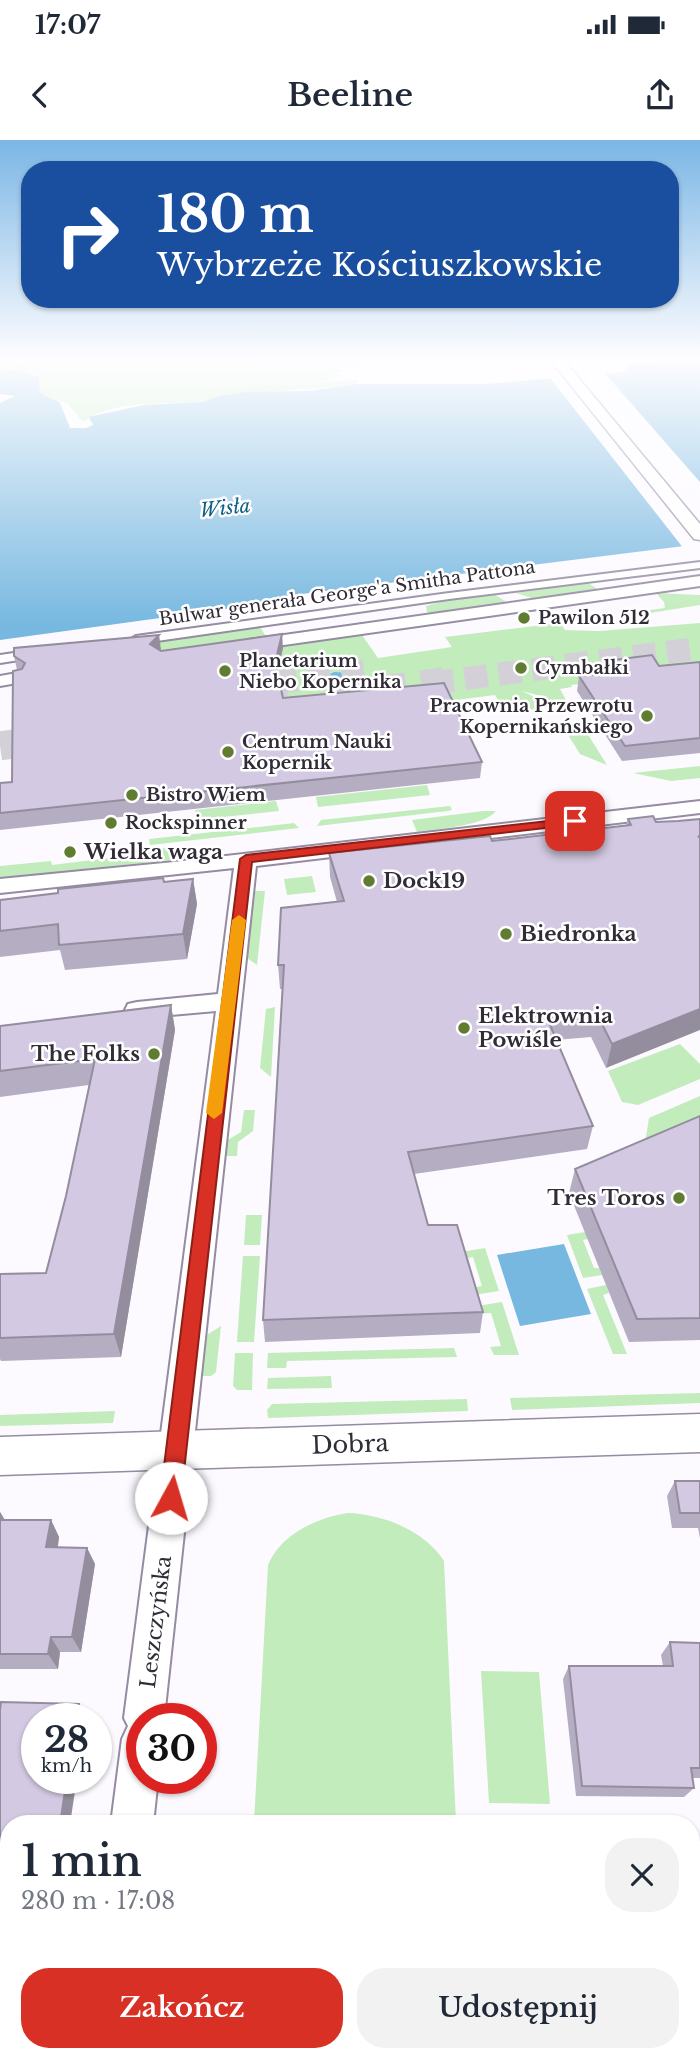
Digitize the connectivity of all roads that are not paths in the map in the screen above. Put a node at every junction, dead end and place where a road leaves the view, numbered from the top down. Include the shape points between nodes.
1 (628, 447) edge
2 (646, 447) edge
3 (700, 511) edge
4 (700, 535) edge
5 (700, 565) edge
6 (700, 581) edge
7 (121, 642) edge
8 (230, 648) edge
9 (50, 652) edge
10 (0, 659) edge
11 (700, 807) edge
12 (246, 859) junction
13 (0, 886) edge
14 (228, 1001) junction
15 (110, 1013) edge
16 (700, 1433) edge
17 (175, 1450) junction
18 (0, 1456) edge
19 (146, 1703) edge
20 (136, 1794) edge
21 (133, 1815) edge

1 - 4 street
2 - 3 street
5 - 7 street, Bulwar generała George'a Smitha Pattona
6 - 8 street
9 - 10 street
11 - 12 street
12 - 13 street
12 - 14 street, Leszczyńska
14 - 15 street
14 - 17 street, Leszczyńska
16 - 17 street, Dobra
17 - 18 street, Dobra
17 - 19 street, Leszczyńska
20 - 21 street

